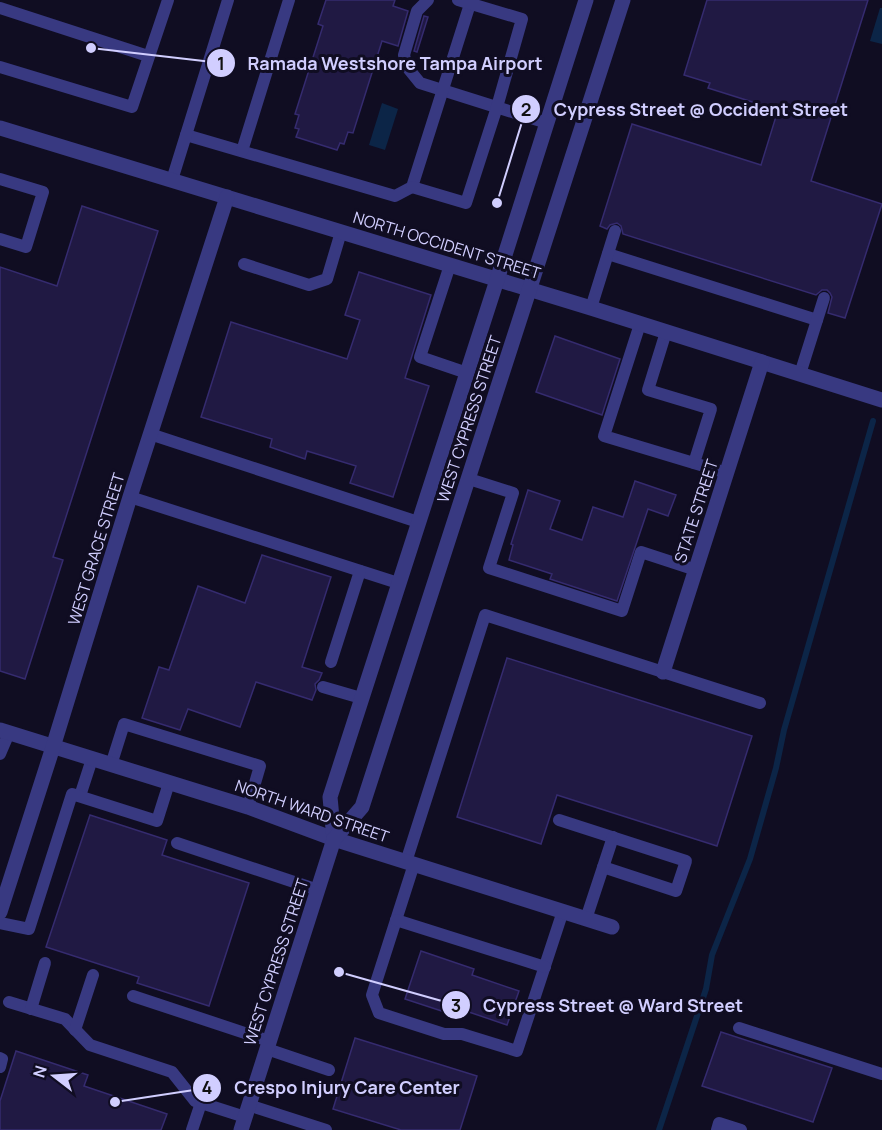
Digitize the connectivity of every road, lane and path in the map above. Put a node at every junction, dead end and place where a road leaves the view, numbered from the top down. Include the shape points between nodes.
1 (166, 0) edge
2 (228, 0) edge
3 (289, 0) edge
4 (428, 0) edge
5 (586, 0) edge
6 (618, 1) edge
7 (464, 2) edge
8 (0, 8) edge
9 (148, 56) junction
10 (0, 66) edge
11 (443, 90) junction
12 (497, 107) junction
13 (547, 123) junction
14 (0, 128) edge
15 (186, 135) junction
16 (242, 151) junction
17 (0, 179) edge
18 (172, 180) junction
19 (412, 187) junction
20 (227, 197) junction
21 (615, 231) dead end
22 (341, 232) junction
23 (0, 239) edge
24 (608, 254) junction
25 (244, 264) dead end
26 (450, 265) junction
27 (497, 280) junction
28 (529, 289) junction
29 (824, 298) dead end
30 (591, 308) junction
31 (817, 320) junction
32 (640, 324) junction
33 (666, 332) junction
34 (762, 362) junction
35 (467, 373) junction
36 (800, 374) junction
37 (882, 400) edge
38 (150, 434) junction
39 (694, 463) junction
40 (727, 473) junction
41 (469, 479) junction
42 (130, 497) junction
43 (418, 522) junction
44 (696, 570) junction
45 (360, 571) junction
46 (398, 583) junction
47 (331, 662) dead end
48 (663, 672) junction
49 (322, 687) dead end
50 (361, 698) junction
51 (760, 703) dead end
52 (4, 731) edge
53 (53, 747) junction
54 (0, 754) edge
55 (92, 759) junction
56 (111, 765) junction
57 (169, 783) junction
58 (80, 796) junction
59 (248, 807) junction
60 (559, 820) dead end
61 (613, 837) junction
62 (334, 839) junction
63 (177, 843) dead end
64 (410, 863) junction
65 (603, 867) junction
66 (5, 880) edge
67 (318, 890) junction
68 (563, 911) junction
69 (0, 912) edge
70 (586, 919) junction
71 (396, 920) junction
72 (0, 923) edge
73 (612, 927) dead end
74 (45, 963) dead end
75 (544, 967) junction
76 (93, 975) dead end
77 (133, 996) dead end
78 (9, 1002) dead end
79 (32, 1009) junction
80 (739, 1028) dead end
81 (75, 1030) junction
82 (268, 1045) junction
83 (0, 1058) edge
84 (0, 1067) edge
85 (328, 1070) dead end
86 (882, 1074) edge
87 (201, 1103) junction
88 (245, 1118) edge
89 (192, 1130) edge
90 (326, 1130) edge
91 (717, 1130) edge
92 (741, 1130) edge

1 - 9 lane
2 - 15 lane
3 - 16 lane
4 - 11 lane via 417,11 404,55 407,67 420,83
5 - 13 street, WEST CYPRESS STREET
6 - 28 street, WEST CYPRESS STREET
7 - 11 lane
7 - 12 lane via 522,19
8 - 9 lane
9 - 10 lane via 132,107
11 - 12 lane
11 - 19 lane
12 - 13 lane
12 - 19 lane via 466,203
13 - 27 street, WEST CYPRESS STREET
14 - 18 street, NORTH OCCIDENT STREET
15 - 16 lane
15 - 18 lane
16 - 19 lane via 395,196
17 - 23 lane via 43,192 26,247
18 - 20 street, NORTH OCCIDENT STREET
20 - 22 street, NORTH OCCIDENT STREET
20 - 38 street, WEST GRACE STREET
21 - 24 lane
22 - 25 lane via 327,279 309,285
22 - 26 street, NORTH OCCIDENT STREET
24 - 30 lane
24 - 31 lane
26 - 27 street, NORTH OCCIDENT STREET
26 - 35 lane via 420,357
27 - 28 street, NORTH OCCIDENT STREET
27 - 35 street, WEST CYPRESS STREET
28 - 30 street, NORTH OCCIDENT STREET
28 - 41 street, WEST CYPRESS STREET
29 - 31 lane
30 - 32 street, NORTH OCCIDENT STREET
31 - 36 lane
32 - 33 street, NORTH OCCIDENT STREET
32 - 39 lane via 604,436
33 - 34 street, NORTH OCCIDENT STREET
33 - 39 lane via 648,390 711,409
34 - 36 street, NORTH OCCIDENT STREET
34 - 40 street, STATE STREET
35 - 43 street, WEST CYPRESS STREET
36 - 37 street, NORTH OCCIDENT STREET
38 - 42 street, WEST GRACE STREET
38 - 43 lane
39 - 40 lane
40 - 44 street, STATE STREET
41 - 44 lane via 513,493 489,568 622,611 641,552
41 - 62 street, WEST CYPRESS STREET via 362,807
42 - 45 lane
42 - 53 street, WEST GRACE STREET
43 - 46 street, WEST CYPRESS STREET
44 - 48 street, STATE STREET
45 - 46 lane
45 - 47 lane
46 - 50 street, WEST CYPRESS STREET
48 - 51 lane
48 - 64 lane via 485,615
49 - 50 lane
50 - 62 street, WEST CYPRESS STREET via 330,797
52 - 53 street, NORTH WARD STREET
52 - 54 lane
53 - 55 street, NORTH WARD STREET
53 - 66 street, WEST GRACE STREET
55 - 56 street, NORTH WARD STREET
55 - 58 lane
56 - 57 street, NORTH WARD STREET
56 - 59 lane via 124,724 135,727 260,766
57 - 58 lane via 157,821
57 - 59 street, NORTH WARD STREET
58 - 72 lane via 72,794 29,929
59 - 62 street, NORTH WARD STREET
60 - 61 lane
61 - 65 lane
61 - 65 lane via 686,861 676,891
62 - 64 street, NORTH WARD STREET
62 - 67 street, WEST CYPRESS STREET
63 - 67 lane
64 - 68 street, NORTH WARD STREET
64 - 71 lane
65 - 70 lane
66 - 69 street, WEST GRACE STREET
67 - 82 street, WEST CYPRESS STREET
68 - 70 street, NORTH WARD STREET
68 - 75 lane
70 - 73 street, NORTH WARD STREET
71 - 75 lane
71 - 75 lane via 372,995 379,1013 444,1034 462,1034 517,1051
74 - 79 lane
76 - 81 lane
77 - 82 lane
78 - 79 lane
79 - 81 lane via 65,1019
80 - 86 lane
81 - 87 lane via 90,1045 172,1072 195,1101
82 - 85 lane
82 - 88 street, WEST CYPRESS STREET
83 - 84 lane
87 - 88 lane
87 - 89 lane
88 - 90 lane
91 - 92 lane via 719,1123

